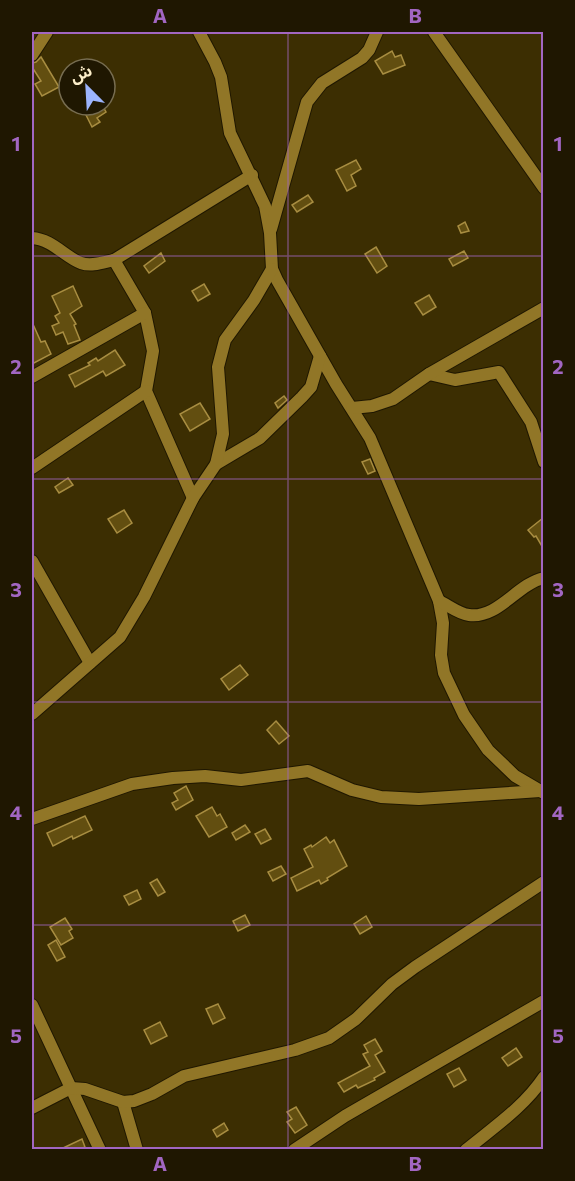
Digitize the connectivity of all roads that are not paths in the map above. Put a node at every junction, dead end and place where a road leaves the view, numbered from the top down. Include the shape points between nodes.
1 (47, 32) edge
2 (199, 32) edge
3 (376, 32) edge
4 (434, 32) edge
5 (32, 55) edge
6 (252, 176) junction
7 (543, 188) edge
8 (270, 233) junction
9 (32, 238) edge
10 (114, 260) junction
11 (272, 269) junction
12 (543, 308) edge
13 (145, 313) junction
14 (320, 356) junction
15 (429, 374) junction
16 (32, 377) edge
17 (146, 391) junction
18 (352, 408) junction
19 (543, 462) edge
20 (216, 464) junction
21 (32, 468) edge
22 (193, 498) junction
23 (32, 561) edge
24 (543, 578) edge
25 (439, 601) junction
26 (90, 663) junction
27 (32, 714) edge
28 (542, 792) edge
29 (32, 819) edge
30 (543, 882) edge
31 (543, 1001) edge
32 (32, 1005) edge
33 (543, 1077) edge
34 (71, 1088) junction
35 (123, 1102) junction
36 (32, 1108) edge
37 (135, 1148) edge
38 (100, 1149) edge
39 (294, 1149) edge
40 (466, 1149) edge

1 - 5 street
2 - 6 street via 221,77 230,133
3 - 8 street via 362,58 322,83 307,102
4 - 7 street
6 - 8 street via 265,206
6 - 10 street
8 - 11 street
9 - 10 street via 81,263
10 - 13 street
11 - 14 street
11 - 20 street via 225,340 218,367 223,434
12 - 15 street
13 - 16 street
13 - 17 street via 153,351
14 - 18 street
14 - 20 street via 313,381 302,397 260,438
15 - 18 street via 393,399
15 - 19 street via 455,380 499,372 531,422
17 - 21 street
17 - 22 street
18 - 25 street via 370,438
20 - 22 street
22 - 26 street via 120,637
23 - 26 street
24 - 25 street via 478,615 462,613
25 - 28 street via 444,673 464,715 488,750 515,776
26 - 27 street
28 - 29 street via 420,799 381,797 352,790 308,771 263,779 205,776 132,784
30 - 35 street via 415,967 328,1038 273,1056 184,1076 152,1094
31 - 39 street
32 - 34 street
33 - 40 street via 532,1094
34 - 35 street
34 - 36 street
34 - 38 street
35 - 37 street

